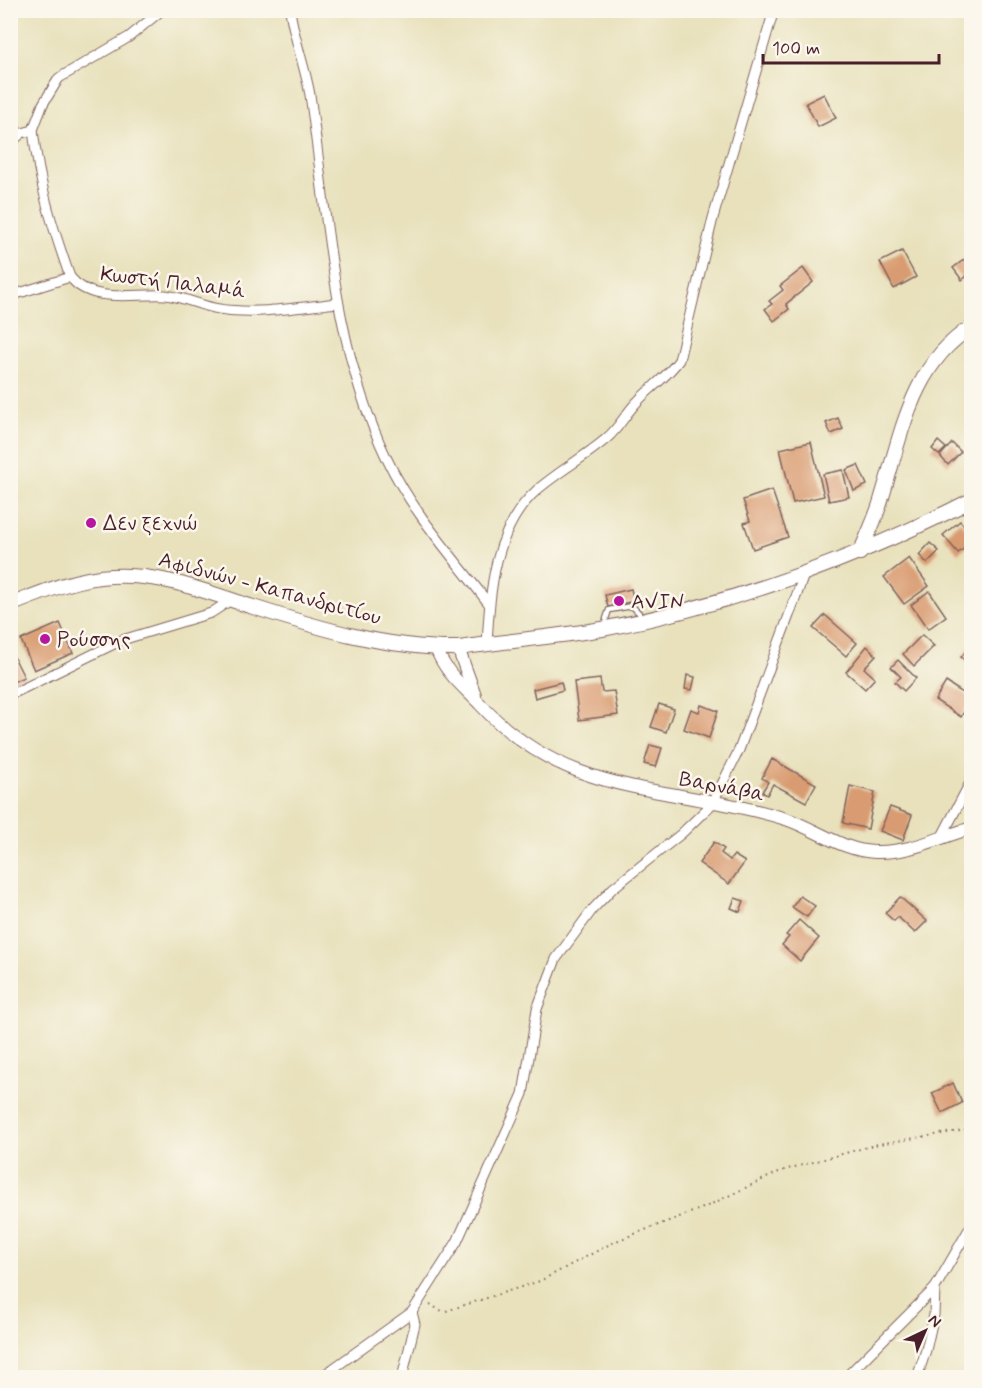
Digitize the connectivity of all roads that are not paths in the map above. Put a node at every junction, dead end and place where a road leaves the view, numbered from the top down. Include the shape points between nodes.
1 (162, 10) edge
2 (291, 10) edge
3 (774, 10) edge
4 (33, 130) junction
5 (10, 143) edge
6 (70, 277) junction
7 (10, 296) edge
8 (338, 303) junction
9 (972, 327) edge
10 (972, 500) edge
11 (860, 553) junction
12 (804, 575) junction
13 (231, 600) junction
14 (10, 604) edge
15 (489, 604) junction
16 (639, 613) dead end
17 (606, 619) dead end
18 (487, 644) junction
19 (436, 648) junction
20 (458, 648) junction
21 (10, 695) edge
22 (480, 704) junction
23 (972, 779) edge
24 (712, 804) junction
25 (972, 828) edge
26 (941, 838) junction
27 (972, 1224) edge
28 (935, 1288) junction
29 (412, 1312) junction
30 (320, 1377) edge
31 (402, 1377) edge
32 (845, 1377) edge
33 (917, 1377) edge

1 - 4 street via 129,37 59,78
2 - 8 street via 309,92
3 - 15 street via 713,218 679,360 670,373 638,400 609,436 525,502 504,539
4 - 5 street via 21,133
4 - 6 street via 47,213
6 - 7 street, Κωστή Παλαμά
6 - 8 street, Κωστή Παλαμά via 78,287 93,292 123,297 166,295 220,309
8 - 15 street via 371,424 388,462 435,535
9 - 11 main road via 938,356 920,384
10 - 11 main road, Αφιδνών - Καπανδριτίου
11 - 12 main road, Αφιδνών - Καπανδριτίου
12 - 18 main road, Αφιδνών - Καπανδριτίου via 614,626
12 - 24 street via 739,750
13 - 14 main road, Αφιδνών - Καπανδριτίου via 182,583 125,576 82,580
13 - 19 main road, Αφιδνών - Καπανδριτίου via 340,633
13 - 21 street via 211,613 122,640
15 - 18 street
16 - 17 lane via 632,606 609,610
18 - 20 main road, Αφιδνών - Καπανδριτίου
19 - 20 main road, Αφιδνών - Καπανδριτίου
19 - 22 street, Βαρνάβα via 446,669
20 - 22 street, Βαρνάβα
22 - 24 street, Βαρνάβα via 523,742 562,764 627,787
23 - 26 street
24 - 26 street, Βαρνάβα via 787,820 846,846 872,852 900,851
24 - 29 street via 613,888 556,959 537,1009 523,1094 458,1242
25 - 26 street, Βαρνάβα
27 - 28 street
28 - 32 street
28 - 33 street via 934,1315
29 - 30 street
29 - 31 street via 415,1324

